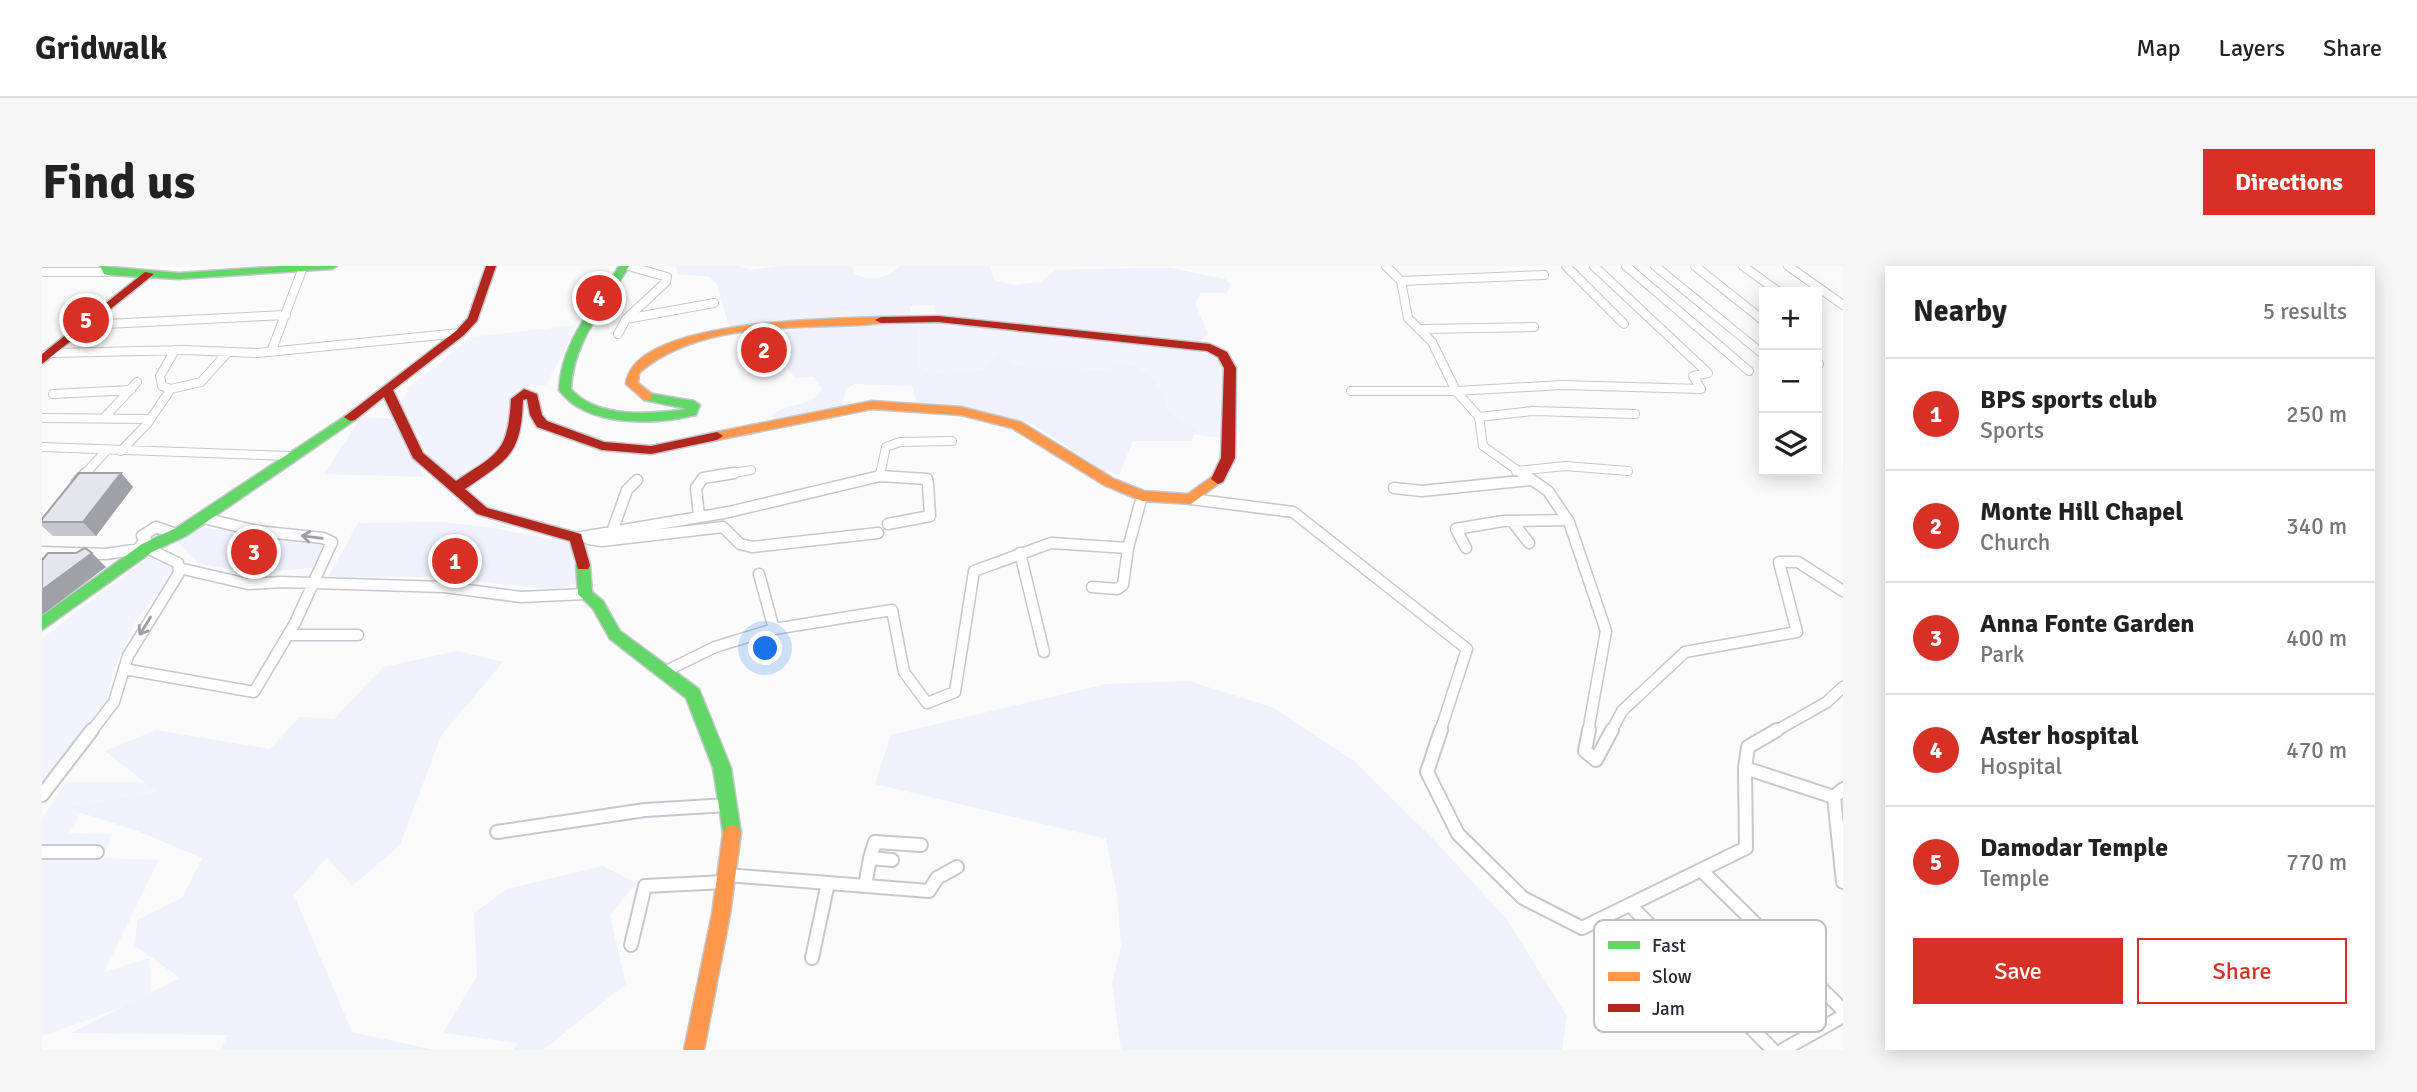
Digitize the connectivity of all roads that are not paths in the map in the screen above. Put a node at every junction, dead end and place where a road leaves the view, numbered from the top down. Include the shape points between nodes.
1 (332, 266) edge
2 (626, 266) edge
3 (1386, 266) edge
4 (1566, 266) edge
5 (1594, 266) edge
6 (1626, 266) edge
7 (1655, 266) edge
8 (1695, 266) edge
9 (1743, 266) edge
10 (1788, 266) edge
11 (488, 267) edge
12 (106, 269) edge
13 (302, 270) junction
14 (156, 271) edge
15 (42, 272) edge
16 (1544, 275) dead end
17 (1401, 281) junction
18 (1772, 287) edge
19 (714, 303) dead end
20 (1843, 305) edge
21 (286, 314) junction
22 (1759, 317) edge
23 (625, 318) junction
24 (1624, 324) dead end
25 (86, 325) junction
26 (1534, 327) dead end
27 (1423, 329) junction
28 (460, 333) junction
29 (618, 334) dead end
30 (175, 350) junction
31 (1759, 351) edge
32 (228, 352) junction
33 (271, 352) junction
34 (45, 356) edge
35 (1749, 372) dead end
36 (171, 390) junction
37 (387, 391) junction
38 (1351, 391) dead end
39 (1456, 391) junction
40 (52, 394) dead end
41 (1634, 414) dead end
42 (105, 417) junction
43 (1479, 417) junction
44 (42, 418) edge
45 (150, 419) junction
46 (952, 441) dead end
47 (42, 447) edge
48 (106, 450) junction
49 (121, 451) junction
50 (288, 456) junction
51 (751, 470) dead end
52 (1516, 471) junction
53 (1628, 471) dead end
54 (880, 476) junction
55 (637, 480) dead end
56 (1530, 480) junction
57 (456, 488) junction
58 (1394, 488) dead end
59 (66, 494) edge
60 (1142, 496) junction
61 (1191, 499) junction
62 (699, 516) junction
63 (203, 518) junction
64 (1511, 520) junction
65 (1568, 520) junction
66 (888, 524) dead end
67 (612, 532) junction
68 (878, 533) dead end
69 (576, 537) junction
70 (1529, 543) dead end
71 (1128, 548) junction
72 (1466, 548) dead end
73 (142, 549) junction
74 (42, 552) edge
75 (1020, 553) junction
76 (179, 568) junction
77 (455, 571) dead end
78 (759, 574) dead end
79 (312, 584) junction
80 (444, 587) junction
81 (1091, 587) dead end
82 (1843, 591) edge
83 (586, 594) junction
84 (42, 624) edge
85 (774, 629) junction
86 (288, 635) junction
87 (358, 635) dead end
88 (1044, 652) dead end
89 (124, 669) junction
90 (664, 672) junction
91 (1843, 687) edge
92 (1745, 768) junction
93 (1838, 793) edge
94 (42, 795) edge
95 (728, 805) junction
96 (497, 832) dead end
97 (921, 845) dead end
98 (42, 852) edge
99 (97, 852) dead end
100 (870, 858) junction
101 (892, 860) dead end
102 (957, 867) dead end
103 (1701, 870) junction
104 (726, 878) junction
105 (1843, 882) edge
106 (828, 883) junction
107 (865, 886) junction
108 (1630, 905) junction
109 (1599, 920) edge
110 (1645, 920) edge
111 (1752, 920) edge
112 (1594, 922) edge
113 (631, 945) dead end
114 (813, 958) dead end
115 (1826, 993) edge
116 (1843, 1010) edge
117 (1843, 1016) edge
118 (1826, 1026) edge
119 (1755, 1032) edge
120 (1815, 1032) edge
121 (694, 1050) edge
122 (1773, 1050) edge
123 (1783, 1050) edge

1 - 13 street
2 - 23 street via 667,276 666,282
2 - 61 street via 591,314 565,373 565,390 573,401 603,412 652,416 692,412 694,405 687,402 641,393 633,386 634,369 667,349 734,330 938,318 1210,348 1223,355 1230,368 1228,458 1216,482
3 - 17 street
4 - 24 street
5 - 39 street via 1708,373 1693,376 1701,388 1562,385
6 - 35 street
7 - 31 street
8 - 22 street
9 - 18 street
10 - 20 street
11 - 28 street via 473,319
12 - 14 street
12 - 15 street
13 - 14 street via 191,276
13 - 21 street
14 - 25 street
16 - 17 street
17 - 27 street via 1408,318
19 - 23 street
21 - 25 street
21 - 33 street
23 - 29 street
25 - 34 street
26 - 27 street
27 - 39 street via 1444,360
28 - 33 street
28 - 37 street
30 - 32 street
30 - 34 street
30 - 36 street via 159,379
32 - 33 street
32 - 36 street via 201,382
36 - 45 street
37 - 50 street
37 - 57 street via 418,455
38 - 39 street
39 - 43 street
40 - 42 street via 134,386
41 - 43 street via 1532,411
42 - 44 street
42 - 45 street
43 - 52 street via 1483,446
45 - 49 street
46 - 54 street via 900,442 886,447
47 - 48 street
48 - 49 street
48 - 59 street
49 - 50 street
50 - 63 street
51 - 62 street via 703,478 696,488
52 - 53 street via 1565,466
52 - 56 street
54 - 62 street via 762,507
54 - 66 street via 917,476 928,484 930,516
55 - 67 street via 625,493
56 - 58 street via 1422,491
56 - 65 street via 1548,491
57 - 60 street via 509,453 515,443 517,399 524,393 533,397 542,424 554,431 627,449 670,448 853,407 961,411 1016,425 1109,482
57 - 69 street via 482,511
60 - 61 street
60 - 71 street
61 - 112 street via 1293,512 1467,649 1427,772 1458,834 1522,898 1582,928
62 - 67 street
63 - 73 street
79 -> 63 street via 332,542
64 - 65 street
64 - 70 street
64 - 72 street via 1456,529
65 - 82 street via 1606,631 1586,736 1585,751 1596,761 1622,711 1685,652 1797,632 1779,562 1798,562
67 - 69 street
68 - 69 street via 752,547 740,544 723,527 602,541
69 - 83 street
71 - 75 street via 1051,543
71 - 81 street via 1123,585 1117,589
73 - 74 street via 106,554
73 - 76 street via 174,559
73 - 84 street
75 - 85 street via 974,571 955,692 927,703 911,689 898,662 892,610
75 - 88 street
76 - 79 street via 248,584
76 -> 89 street
77 - 80 street
78 - 85 street
79 - 80 street
79 - 86 street
80 - 83 street via 521,597
83 - 90 street via 615,635
85 - 90 street via 715,647
86 - 87 street
86 - 89 street via 254,692
89 - 94 street via 114,702
90 - 95 street via 693,694 722,768
91 - 92 street via 1827,702 1748,747
92 - 93 street
92 - 103 street via 1746,848
93 - 105 street
95 - 96 street via 645,810
95 - 104 street via 732,836
97 - 100 street via 874,842
98 - 99 street
100 - 101 street
100 - 107 street
102 - 107 street via 937,878 929,891
103 - 108 street
103 - 111 street
104 - 106 street
104 - 113 street via 645,886
104 - 121 street
106 - 107 street
106 - 114 street
108 - 109 street
108 - 110 street
115 - 116 street
117 - 118 street
119 - 122 street
120 - 123 street

